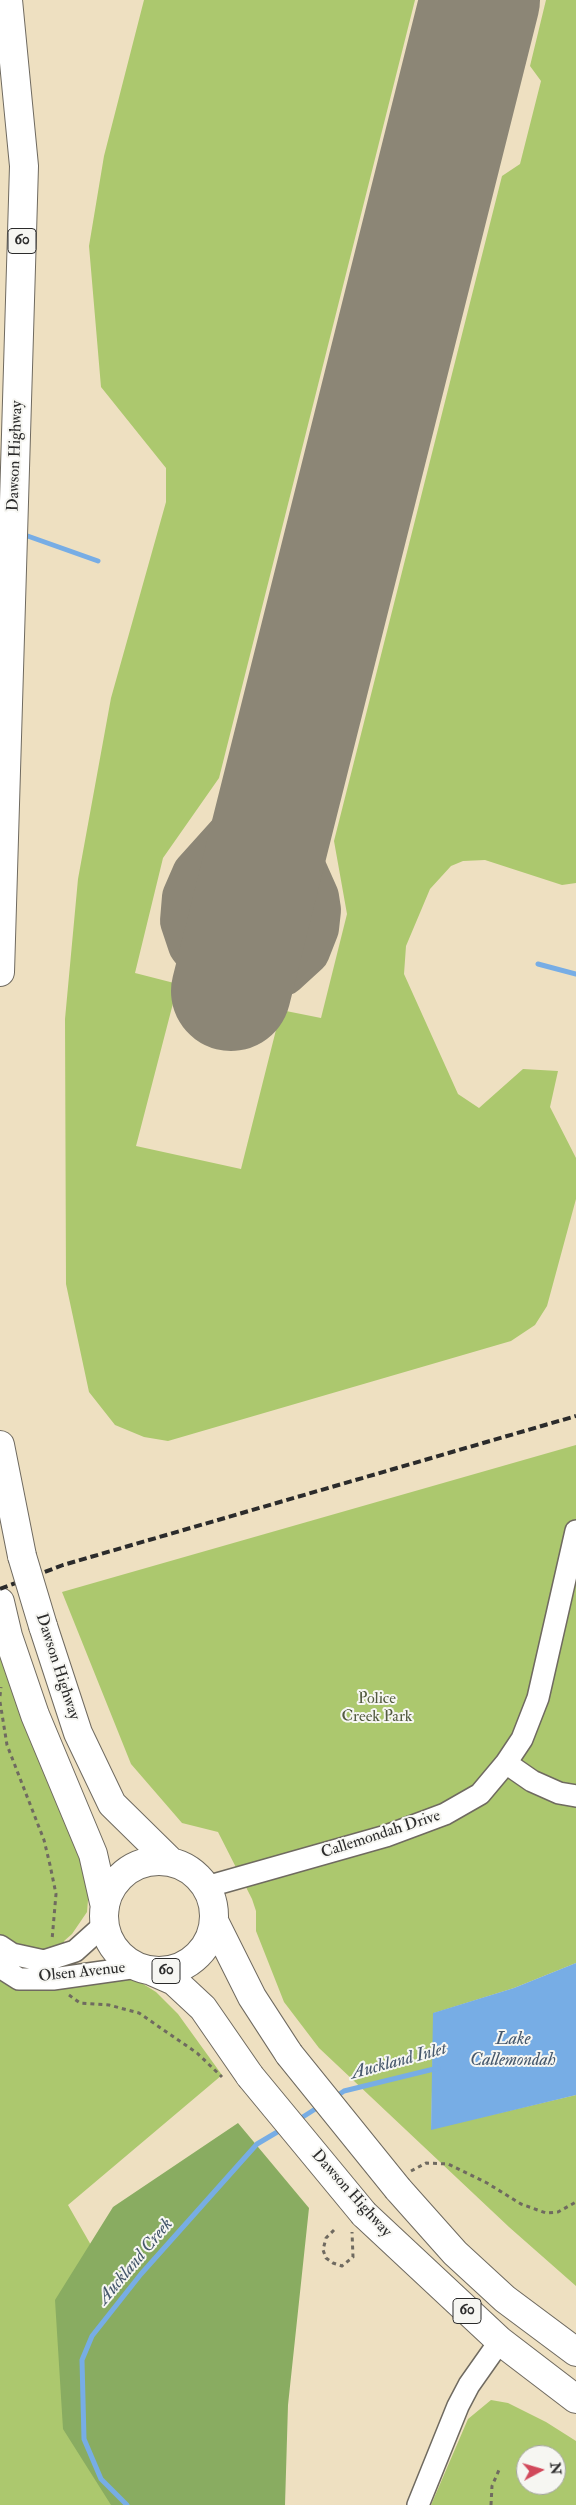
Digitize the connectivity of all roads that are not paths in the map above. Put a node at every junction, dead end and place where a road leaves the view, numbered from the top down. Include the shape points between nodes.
1 (8, 0) edge
2 (0, 972) edge
3 (0, 1445) edge
4 (576, 1531) edge
5 (0, 1602) edge
6 (506, 1763) junction
7 (576, 1796) edge
8 (170, 1862) junction
9 (206, 1887) junction
10 (105, 1916) junction
11 (214, 1921) junction
12 (0, 1946) edge
13 (0, 1967) edge
14 (143, 1968) junction
15 (500, 2341) junction
16 (576, 2352) edge
17 (576, 2399) edge
18 (418, 2505) edge

1 - 2 highway, Dawson Highway / 60 via 24,166
3 - 8 highway, Dawson Highway / 60, bridge via 22,1556 78,1733 112,1804
4 - 6 street, Callemondah Drive via 538,1698 522,1739
5 - 10 highway, 60 via 34,1715 93,1854
6 - 7 street via 558,1794
6 - 9 street, Callemondah Drive via 480,1794 445,1814 386,1836
8 - 9 highway, 60 via 191,1870
8 - 10 highway, 60 via 152,1861 121,1876 110,1890
9 - 11 highway, 60 via 213,1904
10 - 12 street, Olsen Avenue via 75,1951 44,1961 12,1954
10 - 14 highway, 60 via 111,1942 122,1956
11 - 14 highway, 60 via 210,1939 199,1954 184,1965 167,1971
11 - 16 highway, 60, bridge via 252,1997 289,2054 404,2181 454,2253 505,2300
13 - 14 street, Olsen Avenue via 19,1979 53,1979
14 - 15 highway, Dawson Highway / 60, bridge via 174,1981 203,2008 358,2220
15 - 17 highway, Dawson Highway / 60
15 - 18 street via 458,2406

